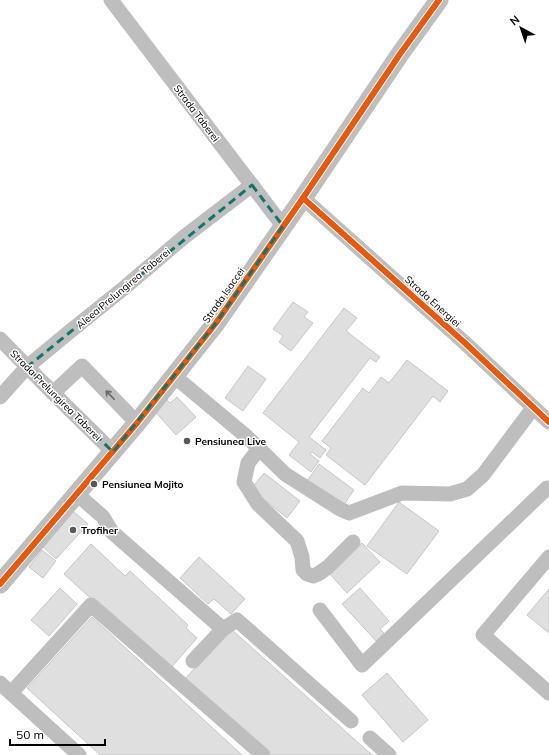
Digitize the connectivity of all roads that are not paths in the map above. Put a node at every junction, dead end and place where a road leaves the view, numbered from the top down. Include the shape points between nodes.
1 (111, 0) edge
2 (439, 0) edge
3 (252, 185) junction
4 (303, 198) junction
5 (283, 226) junction
6 (0, 339) edge
7 (28, 368) junction
8 (174, 376) junction
9 (53, 393) junction
10 (0, 396) edge
11 (533, 408) junction
12 (549, 422) edge
13 (137, 423) junction
14 (259, 449) junction
15 (113, 452) junction
16 (549, 490) edge
17 (77, 494) junction
18 (353, 542) dead end
19 (549, 557) edge
20 (0, 584) edge
21 (320, 610) dead end
22 (223, 628) junction
23 (193, 661) dead end
24 (5, 688) edge
25 (549, 693) edge
26 (351, 721) dead end
27 (370, 738) dead end
28 (79, 755) edge
29 (263, 755) edge
30 (389, 755) edge

1 - 3 street, Strada Taberei
2 - 4 main road, Strada Isaccei
3 - 5 street, Strada Taberei
3 - 7 street, Aleea Prelungirea Taberei via 184,237
4 - 5 main road, Strada Isaccei
4 - 11 street, Strada Energiei via 465,343
5 - 8 main road, Strada Isaccei via 216,322
6 - 7 street, Strada Prelungirea Taberei
7 - 9 street, Strada Prelungirea Taberei
7 - 10 street, Aleea Prelungirea Taberei
8 - 13 main road, Strada Isaccei
8 - 14 street
13 -> 9 street via 82,366
9 - 15 street, Strada Prelungirea Taberei
11 - 12 street, Strada Energiei
11 - 14 street via 483,475 467,489 450,494 402,493 349,513 285,474
13 - 15 main road, Strada Isaccei
14 - 18 street via 248,462 244,482 258,504 297,541 303,570 307,574 313,576 323,571
15 - 17 main road, Strada Isaccei
16 - 21 street via 547,488 362,666
17 - 20 main road, Strada Isaccei
17 - 22 street via 103,517 112,532
19 - 25 street via 483,635
22 - 23 street
22 - 26 street via 237,620
24 - 28 street
24 - 29 street via 91,605
27 - 30 street

